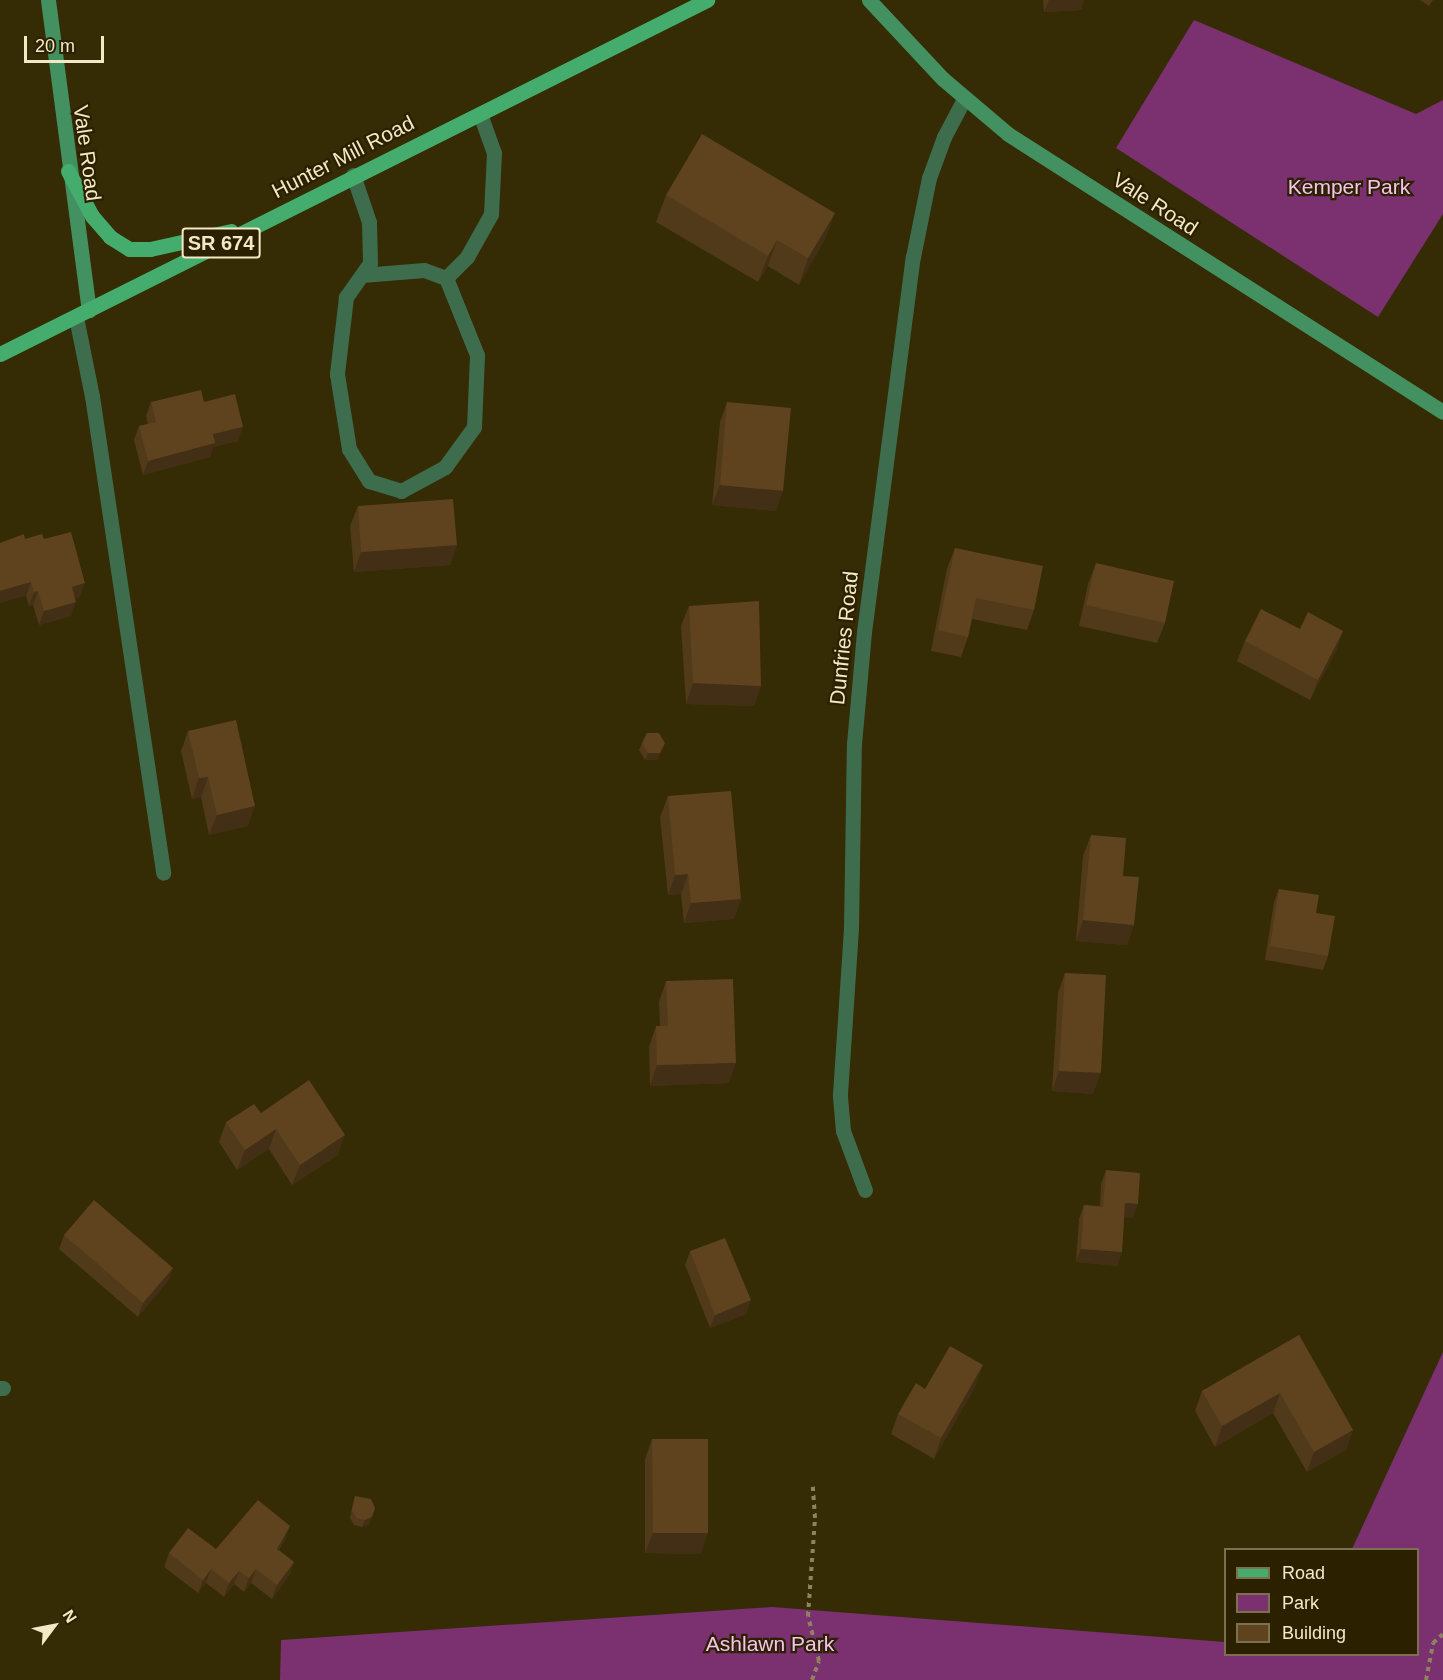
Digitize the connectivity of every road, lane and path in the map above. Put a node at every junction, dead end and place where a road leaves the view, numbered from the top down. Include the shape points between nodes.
1 (48, 0) edge
2 (706, 0) edge
3 (869, 0) edge
4 (964, 99) junction
5 (480, 114) junction
6 (68, 171) junction
7 (352, 175) junction
8 (255, 225) junction
9 (362, 275) junction
10 (446, 278) junction
11 (83, 314) junction
12 (0, 354) edge
13 (1443, 412) edge
14 (163, 873) dead end
15 (865, 1190) dead end
16 (813, 1486) dead end
17 (1443, 1634) edge
18 (812, 1680) edge
19 (1426, 1680) edge

1 - 6 main road, Vale Road
2 - 5 main road, Hunter Mill Road / SR 674
3 - 4 main road, Vale Road
4 - 13 main road, Vale Road via 1077,180
4 - 15 street, Dunfries Road via 929,178 913,257 863,643 854,744 851,928 840,1094 843,1131
5 - 7 main road, Hunter Mill Road / SR 674
5 - 10 street via 494,153 491,214 467,257
6 - 8 main road via 97,222 110,237 129,249 150,249
6 - 11 main road, Vale Road
7 - 8 main road, Hunter Mill Road / SR 674
7 - 9 street via 369,222 370,263
8 - 11 main road, Hunter Mill Road / SR 674
9 - 10 street via 424,270
9 - 10 street via 346,297 337,374 349,449 369,481 401,491 445,467 474,427 477,355
11 - 12 main road, Hunter Mill Road / SR 674
11 - 14 street
16 - 18 path via 808,1616 819,1661
17 - 19 path via 1433,1643

